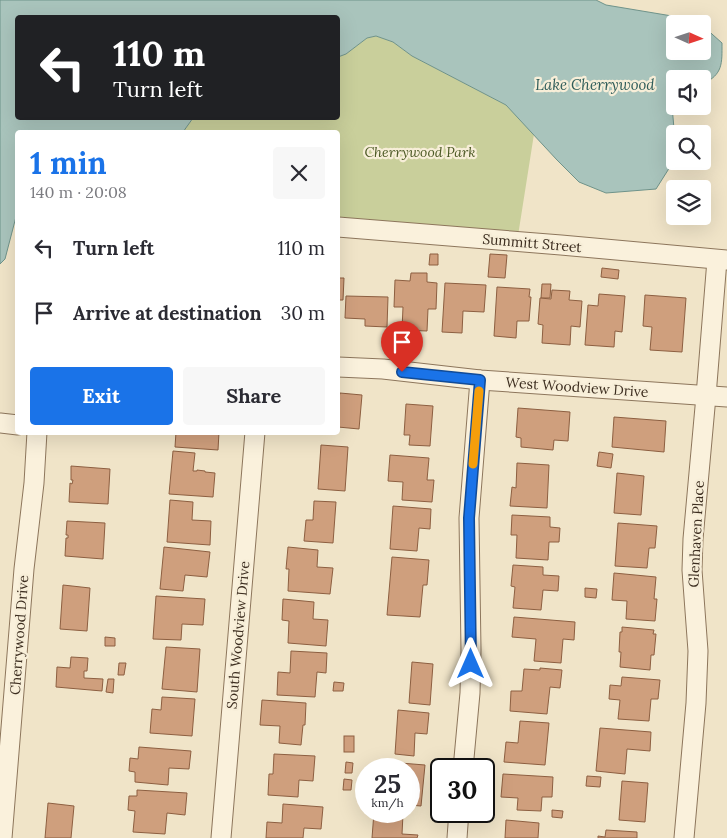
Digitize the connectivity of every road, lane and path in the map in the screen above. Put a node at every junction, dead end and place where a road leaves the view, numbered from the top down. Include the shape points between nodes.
1 (340, 227) edge
2 (722, 260) edge
3 (340, 367) edge
4 (480, 380) junction
5 (706, 396) junction
6 (727, 397) edge
7 (0, 423) edge
8 (15, 425) edge
9 (37, 435) edge
10 (255, 435) edge
11 (464, 758) edge
12 (3, 775) edge
13 (458, 823) edge
14 (2, 838) edge
15 (221, 838) edge
16 (457, 838) edge
17 (684, 838) edge

1 - 2 street, Summitt Street
2 - 5 street, Glenhaven Place
3 - 4 street, West Woodview Drive
4 - 5 street, West Woodview Drive
4 - 11 street via 469,518 471,650
5 - 6 street, West Woodview Drive
5 - 17 street, Glenhaven Place via 693,539 698,651
7 - 8 street
9 - 12 street, Cherrywood Drive via 15,685
10 - 15 street, South Woodview Drive
12 - 14 street, Cherrywood Drive
13 - 16 street

